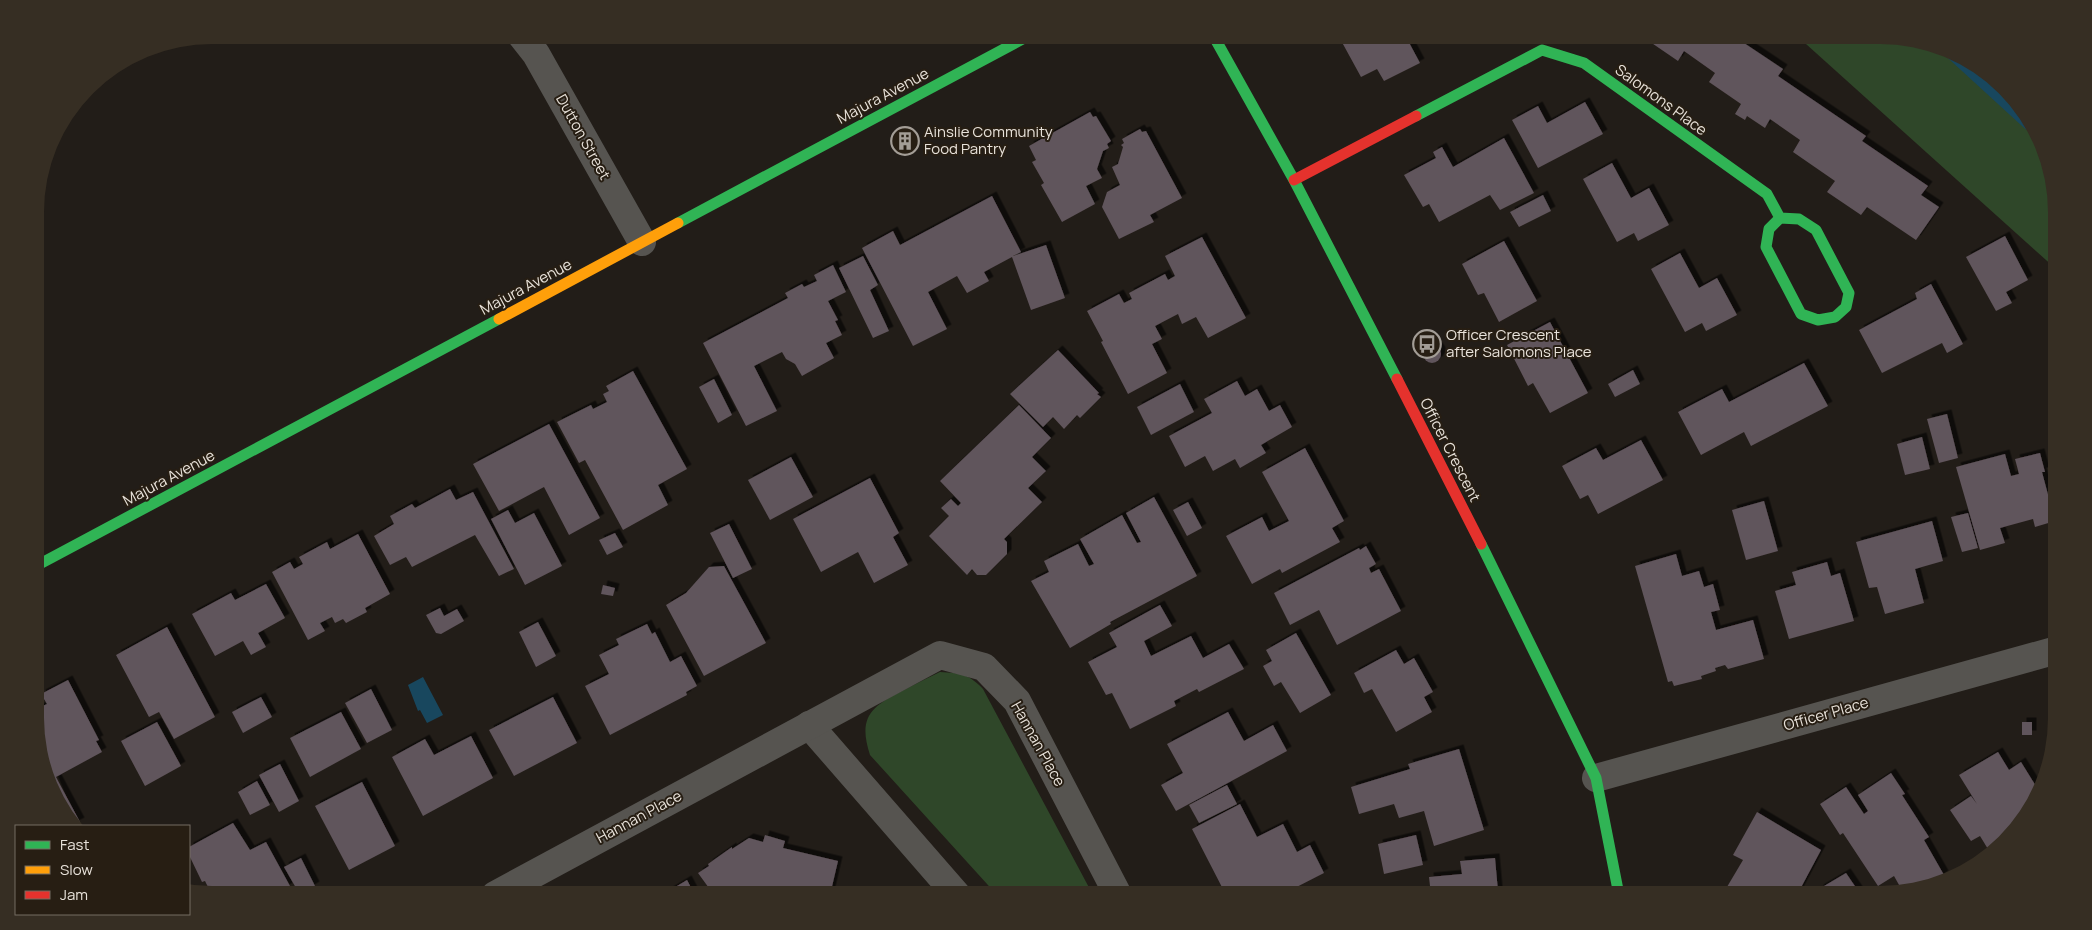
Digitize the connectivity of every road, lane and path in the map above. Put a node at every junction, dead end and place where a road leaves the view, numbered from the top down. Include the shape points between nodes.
1 (528, 44) edge
2 (1013, 44) edge
3 (1218, 44) edge
4 (1294, 180) junction
5 (1780, 218) junction
6 (642, 242) junction
7 (44, 562) edge
8 (2048, 652) edge
9 (809, 725) junction
10 (1596, 778) junction
11 (512, 886) edge
12 (949, 886) edge
13 (1113, 886) edge
14 (1617, 886) edge

1 - 6 street, Dutton Street
2 - 6 street, Majura Avenue
3 - 4 street, Officer Crescent
4 - 5 street, Salomons Place via 1542,50 1584,63 1767,194
4 - 10 street, Officer Crescent via 1469,520
5 - 5 street via 1799,219 1816,230 1850,293 1846,307 1835,317 1818,320 1801,314 1766,246 1769,229
6 - 7 street, Majura Avenue
8 - 10 street, Officer Place
9 - 11 street, Hannan Place
9 - 12 street
9 - 13 street, Hannan Place via 940,655 984,666 1017,701
10 - 14 street, Officer Crescent

